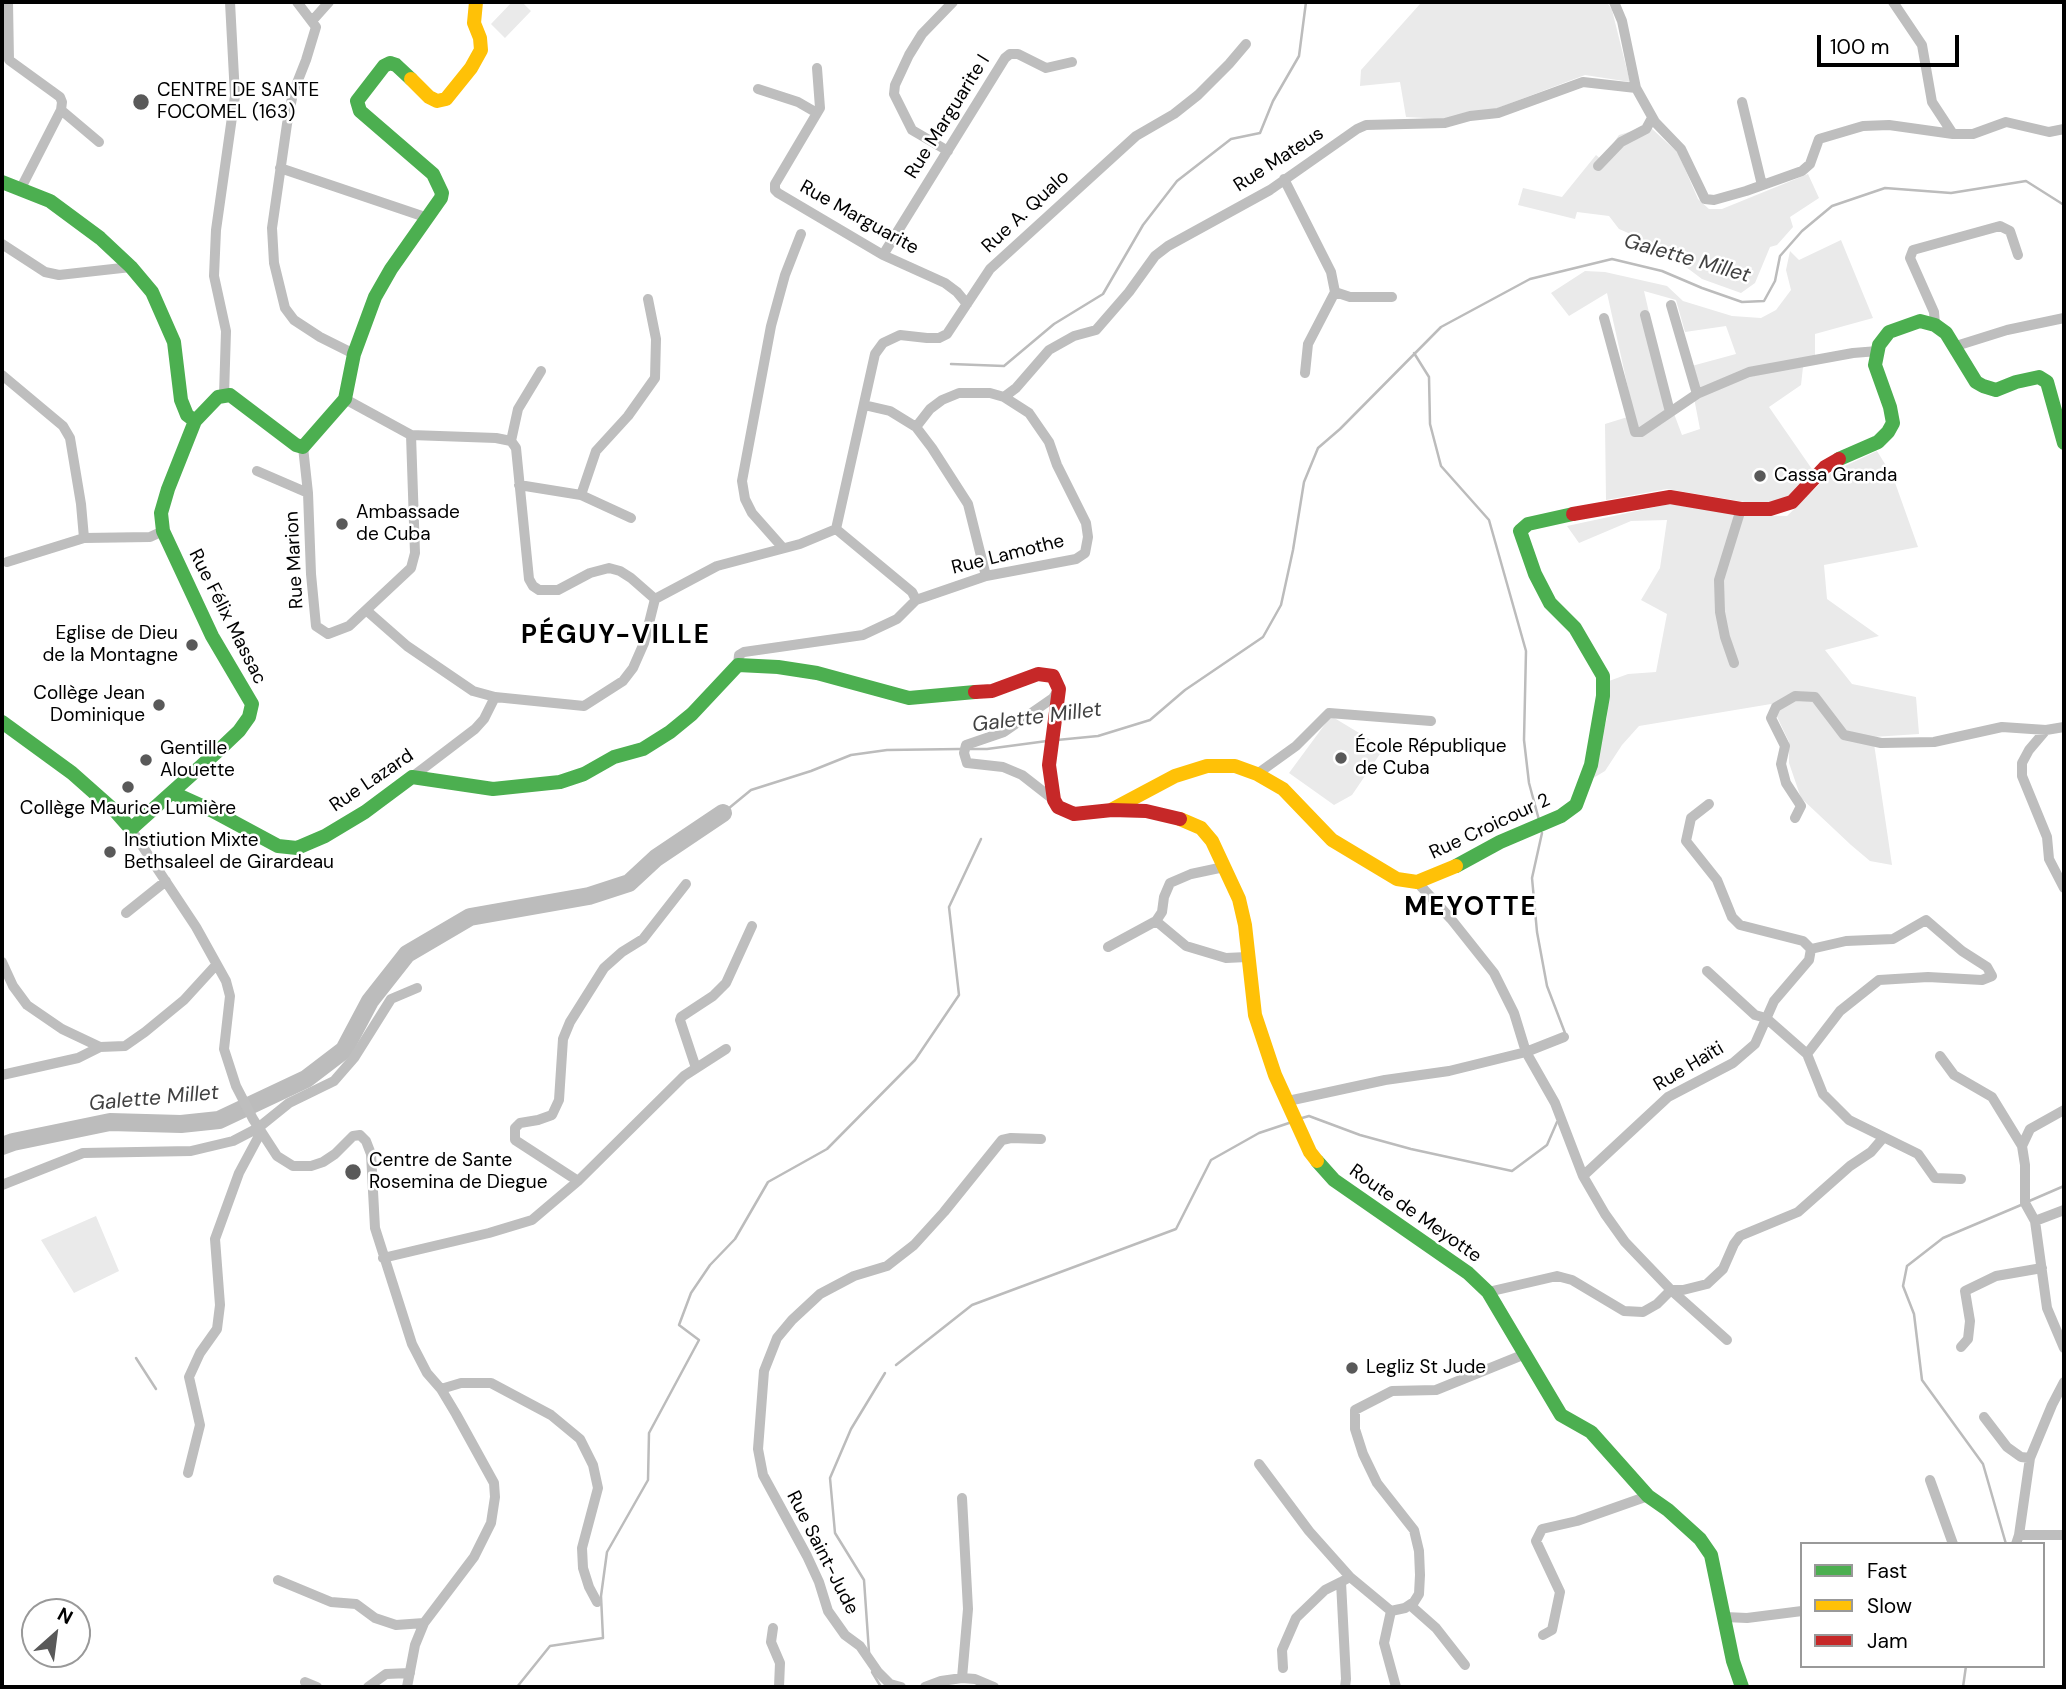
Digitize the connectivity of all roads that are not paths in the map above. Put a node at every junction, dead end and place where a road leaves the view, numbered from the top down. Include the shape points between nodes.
1 (8, 2) edge
2 (230, 2) edge
3 (297, 2) edge
4 (329, 2) edge
5 (476, 2) edge
6 (953, 2) edge
7 (1614, 2) edge
8 (1893, 2) edge
9 (312, 21) junction
10 (1246, 44) dead end
11 (1072, 62) dead end
12 (817, 68) dead end
13 (1636, 88) junction
14 (758, 89) dead end
15 (1742, 102) dead end
16 (61, 110) junction
17 (817, 113) junction
18 (1652, 118) junction
19 (2064, 129) edge
20 (1953, 134) junction
21 (99, 142) dead end
22 (948, 151) junction
23 (1598, 166) dead end
24 (280, 168) junction
25 (1284, 179) junction
26 (2, 182) edge
27 (1762, 185) junction
28 (21, 188) junction
29 (428, 218) junction
30 (801, 234) dead end
31 (2, 244) edge
32 (2018, 255) dead end
33 (883, 256) junction
34 (131, 267) junction
35 (1335, 292) junction
36 (1392, 297) dead end
37 (648, 299) dead end
38 (967, 304) junction
39 (1671, 305) dead end
40 (1645, 315) dead end
41 (1604, 318) dead end
42 (2064, 318) edge
43 (1935, 325) junction
44 (1956, 346) junction
45 (1878, 351) junction
46 (354, 354) junction
47 (541, 371) dead end
48 (1305, 373) dead end
49 (2, 375) edge
50 (1697, 394) junction
51 (224, 395) junction
52 (1004, 397) junction
53 (345, 399) junction
54 (864, 405) junction
55 (1670, 412) junction
56 (195, 421) junction
57 (916, 427) junction
58 (411, 435) junction
59 (511, 441) junction
60 (2064, 443) edge
61 (303, 447) junction
62 (257, 471) dead end
63 (519, 485) junction
64 (308, 493) junction
65 (581, 495) junction
66 (1741, 509) junction
67 (631, 518) dead end
68 (836, 529) junction
69 (163, 531) junction
70 (84, 538) junction
71 (783, 548) junction
72 (7, 562) dead end
73 (986, 576) junction
74 (655, 599) junction
75 (916, 600) junction
76 (366, 610) junction
77 (1734, 663) dead end
78 (738, 665) junction
79 (1059, 689) junction
80 (495, 697) junction
81 (1431, 721) dead end
82 (2, 722) edge
83 (2064, 727) edge
84 (2046, 730) junction
85 (1256, 774) junction
86 (412, 777) junction
87 (173, 793) junction
88 (1054, 800) junction
89 (1709, 804) dead end
90 (1112, 810) junction
91 (1794, 818) dead end
92 (131, 829) junction
93 (1224, 867) junction
94 (166, 881) junction
95 (1417, 881) junction
96 (686, 884) dead end
97 (2064, 888) edge
98 (126, 913) dead end
99 (1156, 921) junction
100 (752, 926) dead end
101 (1108, 947) dead end
102 (1811, 949) junction
103 (1247, 957) junction
104 (2, 962) edge
105 (216, 965) junction
106 (1707, 971) dead end
107 (417, 988) dead end
108 (1766, 1018) junction
109 (1564, 1038) dead end
110 (100, 1047) junction
111 (726, 1049) dead end
112 (1526, 1052) junction
113 (1807, 1054) junction
114 (1940, 1056) dead end
115 (696, 1068) junction
116 (2, 1076) edge
117 (1289, 1101) junction
118 (2064, 1110) edge
119 (257, 1126) junction
120 (1882, 1138) junction
121 (1041, 1139) dead end
122 (2022, 1146) junction
123 (1583, 1176) junction
124 (1961, 1179) dead end
125 (578, 1181) junction
126 (2, 1185) edge
127 (2064, 1210) edge
128 (2035, 1221) junction
129 (383, 1258) junction
130 (2042, 1268) junction
131 (1671, 1290) junction
132 (1488, 1292) junction
133 (1727, 1340) dead end
134 (1961, 1347) dead end
135 (2064, 1348) edge
136 (1525, 1354) junction
137 (2064, 1382) edge
138 (441, 1389) junction
139 (1984, 1417) dead end
140 (2031, 1458) junction
141 (1259, 1464) dead end
142 (188, 1473) dead end
143 (1930, 1480) dead end
144 (1648, 1496) junction
145 (962, 1499) dead end
146 (2064, 1535) edge
147 (2017, 1539) edge
148 (1952, 1542) edge
149 (278, 1580) dead end
150 (1345, 1580) junction
151 (597, 1602) dead end
152 (1410, 1605) junction
153 (1391, 1611) junction
154 (1800, 1611) edge
155 (1725, 1617) junction
156 (424, 1623) junction
157 (773, 1628) dead end
158 (1543, 1635) dead end
159 (1465, 1665) dead end
160 (1283, 1668) dead end
161 (410, 1673) junction
162 (962, 1678) junction
163 (305, 1682) dead end
164 (317, 1687) edge
165 (368, 1687) edge
166 (407, 1687) edge
167 (779, 1687) edge
168 (901, 1687) edge
169 (925, 1687) edge
170 (994, 1687) edge
171 (1345, 1687) edge
172 (1396, 1687) edge
173 (1742, 1687) edge

1 - 16 street via 9,60 60,97
2 - 51 street via 235,96 214,276 226,331
3 - 9 street
4 - 9 street
5 - 29 street via 474,23 481,50 446,99 429,97 390,63 357,101 360,111 433,174 442,193
6 - 22 street via 922,34 894,94 912,130
7 - 13 street
8 - 20 street via 1922,45 1932,102
9 - 24 street via 314,38 293,93
10 - 38 street, Rue A. Qualo via 1198,95 1136,136 1020,241 990,269
11 - 22 street, Rue Marguarite I via 1046,68 1010,54
12 - 17 street, Rue Marguarite via 821,103
13 - 18 street
13 - 25 street, Rue Mateus via 1583,82 1498,113 1446,123 1367,125
14 - 17 street
15 - 27 street
16 - 21 street
16 - 28 street
17 - 33 street, Rue Marguarite via 775,190
18 - 23 street via 1646,129 1628,137
18 - 27 street via 1681,149 1705,199
19 - 20 street via 2049,132 2006,122 1973,134
20 - 27 street via 1889,125 1838,132 1819,139 1810,164 1801,171
22 - 33 street, Rue Marguarite I
24 - 29 street
24 - 46 street via 272,228 274,263 285,307 302,327
25 - 35 street via 1331,272
25 - 52 street, Rue Mateus via 1161,251 1096,330 1049,350
26 - 28 street
28 - 34 street via 50,201
29 - 46 street via 375,297
30 - 71 street via 771,326 742,481 752,513
31 - 34 street via 45,272 59,275
32 - 43 street via 2010,231 2000,226 1913,250 1910,258 1934,312
33 - 38 street, Rue Marguarite via 945,283
34 - 56 street via 152,292 174,342 181,400
35 - 36 street
35 - 48 street via 1308,344
37 - 65 street via 656,339 655,378 596,452
38 - 54 street, Rue A. Qualo via 947,334 939,338 900,335 883,343 875,354
39 - 50 street
40 - 55 street
41 - 55 street via 1633,429 1641,432
42 - 44 street
43 - 44 street
43 - 45 street via 1920,321 1904,324 1889,332
44 - 60 street via 1976,382 1983,386 1996,390 2039,377 2047,382
45 - 50 street via 1749,372
45 - 66 street, Rue Croicour 2 via 1875,365 1892,423 1888,432 1878,442 1825,467 1792,502 1770,509
46 - 53 street
47 - 59 street via 518,409
49 - 70 street via 63,426 70,438
50 - 55 street
51 - 56 street
51 - 61 street via 237,399
52 - 57 street via 976,392 951,395 930,409
52 - 73 street, Rue Lamothe via 1029,413 1049,442 1086,523 1087,546 1076,559
53 - 58 street
53 - 61 street
54 - 57 street via 890,411
54 - 68 street, Rue A. Qualo
56 - 69 street, Rue Félix Massac via 167,488 161,513
57 - 73 street via 968,504
58 - 59 street
58 - 76 street, Rue Marion via 415,553 406,575
59 - 63 street via 516,448
61 - 64 street, Rue Marion
62 - 64 street
63 - 65 street
63 - 74 street via 533,586 558,590 609,568 620,570
64 - 76 street, Rue Marion via 316,626 328,634 349,626
65 - 67 street
66 - 77 street via 1719,580 1724,637
66 - 95 street, Rue Croicour 2 via 1670,497 1554,517 1520,531 1550,603 1575,628 1603,676 1604,696 1591,765 1576,805 1561,816
68 - 71 street
68 - 75 street
69 - 70 street via 141,538
69 - 87 street, Rue Félix Massac via 212,636 252,704 239,731
70 - 72 street
71 - 74 street via 717,566
73 - 75 street, Rue Lamothe
74 - 80 street via 633,668 605,694 584,706
75 - 78 street, Rue Lamothe via 898,619 863,635 744,652 739,654
76 - 80 street via 460,684
78 - 79 street via 817,673 909,698 992,691 1042,673 1053,676
78 - 86 street, Rue Lamothe via 670,732 584,774 560,782 493,789
79 - 88 street via 1049,765
79 - 88 street via 1004,733 966,744 964,749 967,763 1003,767
80 - 86 street, Rue Lazard via 475,729
81 - 85 street via 1329,713 1296,746
82 - 92 street via 72,773
83 - 84 street
84 - 91 street via 2002,727 1934,743 1881,743 1844,735 1815,697 1795,696 1776,707 1771,718 1785,746 1781,764 1786,783 1801,806
84 - 97 street via 2022,762 2022,776 2047,837 2049,859
85 - 90 street, Rue Croicour 2 via 1235,766 1207,766 1175,776
85 - 95 street, Rue Croicour 2 via 1283,789 1332,840 1397,879
86 - 87 street, Rue Lazard via 355,818 297,848 278,846
87 - 92 street, Rue Félix Massac
88 - 90 street via 1074,814
89 - 102 street via 1691,818 1686,841 1717,880 1732,917 1740,925 1803,941
90 - 93 street, Route de Meyotte via 1146,811 1201,828
92 - 94 street
93 - 99 street via 1170,883
93 - 103 street, Route de Meyotte via 1239,899
94 - 98 street
94 - 105 street
95 - 112 street via 1494,973 1514,1013
96 - 125 street via 643,939 604,968 570,1022 563,1039 559,1100 552,1115 515,1128 515,1140
99 - 101 street
99 - 103 street via 1186,946 1226,958
100 - 115 street via 726,983 680,1020
102 - 108 street, Rue Haïti via 1809,960 1774,1001
102 - 113 street via 1846,941 1893,939 1926,920 1987,967 1992,976 1982,980 1928,977 1878,981 1840,1011
103 - 117 street, Route de Meyotte via 1255,1015
104 - 110 street via 27,1005
105 - 110 street via 145,1032 125,1046
105 - 119 street via 230,996 224,1049 236,1086
106 - 108 street via 1755,1015
107 - 119 street via 391,999 334,1081 289,1103
108 - 113 street
108 - 123 street, Rue Haïti via 1755,1044 1733,1063 1668,1097
109 - 112 street
110 - 116 street via 78,1058
111 - 115 street
112 - 117 street
112 - 123 street via 1555,1103
113 - 120 street via 1823,1094 1849,1120
114 - 122 street via 1954,1075 1992,1097
115 - 125 street
117 - 132 street, Route de Meyotte via 1310,1152 1334,1180 1468,1273
118 - 122 street via 2030,1129
119 - 126 street via 233,1141 191,1152 83,1153
119 - 129 street via 277,1156 293,1166 323,1162 353,1136 366,1141 375,1228
119 - 142 street via 215,1238 220,1304 217,1329 190,1377 200,1425
120 - 124 street via 1918,1154 1935,1178
120 - 131 street via 1798,1212 1740,1236 1723,1269 1707,1284
121 - 168 street, Rue Saint-Jude via 1002,1140 914,1245 887,1266 820,1294 792,1320 777,1338 764,1371 758,1449 763,1475 807,1556 828,1611 878,1672
122 - 128 street via 2025,1203
123 - 131 street via 1625,1242
125 - 129 street via 532,1220
127 - 128 street
128 - 130 street
129 - 138 street via 412,1344
130 - 134 street via 1996,1276 1965,1291 1970,1321 1968,1339
130 - 135 street via 2047,1308
131 - 132 street via 1643,1312 1624,1311 1558,1276
131 - 133 street
132 - 136 street, Route de Meyotte
136 - 144 street, Route de Meyotte via 1561,1415 1591,1432
136 - 152 street via 1436,1390 1392,1391 1354,1410 1355,1429 1377,1483 1414,1530 1419,1594
137 - 140 street
138 - 151 street via 461,1383 491,1383 551,1415 580,1439 593,1465 597,1488 582,1548 583,1569
138 - 156 street via 488,1470 495,1497 491,1523 474,1556
139 - 140 street via 2007,1447
140 - 147 street
141 - 150 street
143 - 148 street
144 - 155 street, Route de Meyotte via 1700,1539 1711,1555
144 - 158 street via 1542,1529 1536,1541 1560,1592 1552,1630
145 - 162 street via 968,1609
146 - 147 street
149 - 156 street via 331,1602 356,1604 375,1618 396,1625
150 - 153 street
150 - 160 street via 1325,1590 1296,1618 1282,1650
150 - 171 street
152 - 153 street
152 - 159 street via 1436,1628
153 - 172 street via 1384,1643
154 - 155 street
155 - 173 street, Route de Meyotte
156 - 161 street
157 - 167 street
161 - 165 street via 386,1674
161 - 166 street
162 - 169 street
162 - 170 street
163 - 164 street

